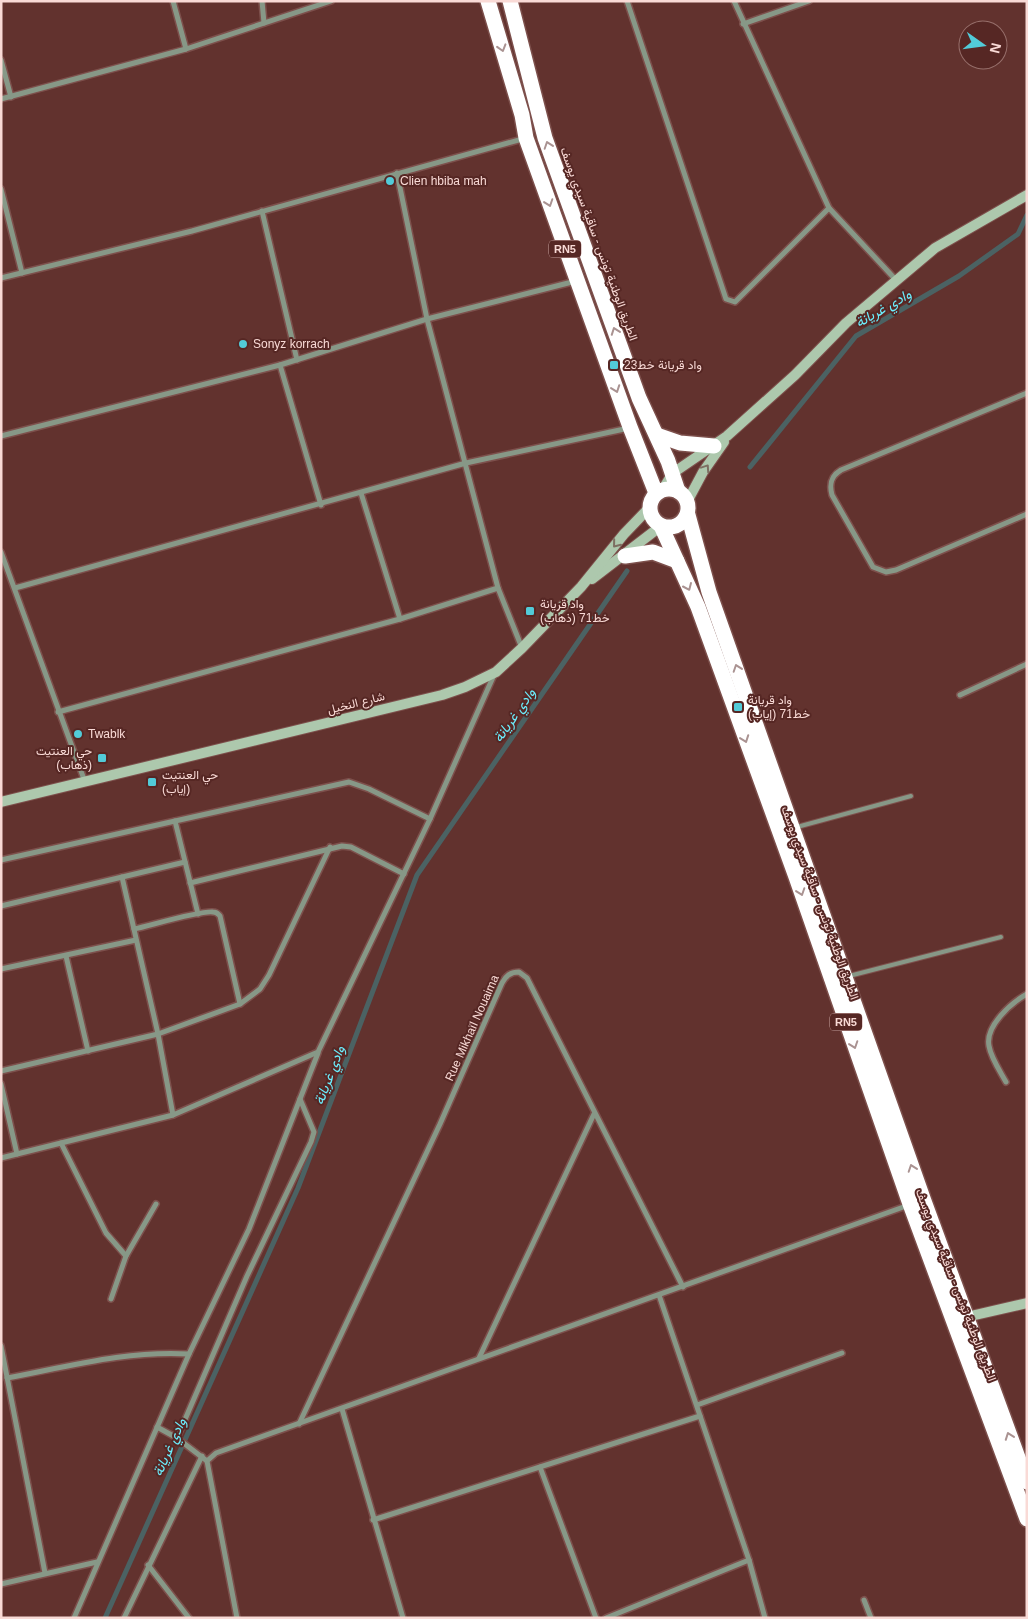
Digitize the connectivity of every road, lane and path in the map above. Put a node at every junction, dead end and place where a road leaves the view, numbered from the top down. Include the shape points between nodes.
1 (172, 1) edge
2 (262, 1) edge
3 (331, 1) edge
4 (488, 1) edge
5 (510, 1) edge
6 (627, 1) edge
7 (734, 1) edge
8 (809, 1) edge
9 (264, 23) junction
10 (743, 24) junction
11 (186, 49) junction
12 (1, 60) edge
13 (11, 97) junction
14 (1, 99) edge
15 (526, 138) junction
16 (397, 173) junction
17 (1, 189) edge
18 (1027, 195) edge
19 (829, 208) junction
20 (262, 211) junction
21 (22, 273) junction
22 (1, 278) edge
23 (577, 281) junction
24 (897, 281) junction
25 (427, 319) junction
26 (297, 360) junction
27 (280, 365) junction
28 (1027, 393) edge
29 (630, 428) junction
30 (1, 436) edge
31 (657, 436) junction
32 (728, 436) junction
33 (714, 446) junction
34 (466, 463) junction
35 (673, 473) junction
36 (361, 494) junction
37 (674, 498) junction
38 (321, 505) junction
39 (649, 508) junction
40 (1027, 514) edge
41 (661, 526) junction
42 (1, 552) edge
43 (624, 556) junction
44 (677, 561) junction
45 (581, 587) junction
46 (16, 588) junction
47 (498, 588) junction
48 (400, 619) junction
49 (522, 648) junction
50 (1027, 664) edge
51 (496, 672) junction
52 (960, 695) dead end
53 (58, 712) junction
54 (85, 782) junction
55 (911, 796) dead end
56 (1, 802) edge
57 (430, 819) junction
58 (175, 821) junction
59 (792, 828) junction
60 (330, 847) junction
61 (1, 860) edge
62 (185, 862) junction
63 (404, 874) junction
64 (122, 877) junction
65 (190, 883) junction
66 (1, 906) edge
67 (198, 914) junction
68 (134, 929) junction
69 (1001, 936) dead end
70 (136, 940) junction
71 (66, 956) junction
72 (1, 970) edge
73 (845, 977) junction
74 (1027, 994) edge
75 (240, 1004) junction
76 (158, 1034) junction
77 (88, 1051) junction
78 (318, 1052) junction
79 (1, 1071) edge
80 (1006, 1082) dead end
81 (1, 1084) edge
82 (300, 1099) junction
83 (594, 1114) junction
84 (173, 1115) junction
85 (61, 1143) junction
86 (18, 1154) junction
87 (1, 1158) edge
88 (917, 1203) junction
89 (156, 1204) dead end
90 (126, 1256) junction
91 (683, 1287) junction
92 (659, 1295) junction
93 (111, 1299) dead end
94 (1027, 1303) edge
95 (960, 1318) junction
96 (1, 1346) edge
97 (842, 1353) dead end
98 (189, 1354) junction
99 (479, 1358) junction
100 (7, 1378) junction
101 (697, 1405) junction
102 (342, 1408) junction
103 (700, 1416) junction
104 (299, 1424) junction
105 (157, 1427) junction
106 (177, 1438) junction
107 (202, 1456) junction
108 (207, 1461) junction
109 (540, 1467) junction
110 (1027, 1482) edge
111 (1027, 1519) edge
112 (373, 1520) junction
113 (748, 1560) junction
114 (98, 1562) junction
115 (148, 1565) junction
116 (45, 1573) junction
117 (1, 1584) edge
118 (864, 1600) dead end
119 (74, 1618) edge
120 (124, 1618) edge
121 (189, 1618) edge
122 (236, 1618) edge
123 (403, 1618) edge
124 (596, 1618) edge
125 (606, 1618) edge
126 (765, 1618) edge
127 (871, 1618) edge

1 - 11 street
2 - 9 street
3 - 9 street
4 -> 15 highway, الطريق الوطنية تونس - ساقية سيدي يوسف / RN5
31 -> 5 highway, الطريق الوطنية تونس - ساقية سيدي يوسف / RN5 via 640,398 545,138
6 - 19 street via 726,299 735,302
7 - 10 street
8 - 10 street
9 - 11 street
10 - 19 street
11 - 13 street
12 - 13 street
13 - 14 street
15 - 16 street
15 -> 23 highway, الطريق الوطنية تونس - ساقية سيدي يوسف / RN5
16 - 20 street
16 - 25 street
17 - 21 street
18 - 24 main road via 935,248
19 - 24 street
20 - 21 street
20 - 26 street
21 - 22 street
23 - 25 street
23 -> 29 highway, الطريق الوطنية تونس - ساقية سيدي يوسف / RN5
24 - 32 main road via 846,323
25 - 26 street
25 - 34 street
26 - 27 street
27 - 30 street
27 - 38 street
28 - 40 street via 842,470 834,474 830,487 873,567 886,572
29 - 34 street
29 - 37 highway, الطريق الوطنية تونس - ساقية سيدي يوسف / RN5
31 - 33 highway via 680,443
31 - 35 highway, الطريق الوطنية تونس - ساقية سيدي يوسف / RN5
32 - 33 main road
37 -> 32 main road via 703,472
33 - 35 main road
34 - 36 street
34 - 47 street
35 - 37 highway, الطريق الوطنية تونس - ساقية سيدي يوسف / RN5
36 - 38 street
36 - 48 street
37 - 39 highway via 650,500
37 - 41 highway via 680,524
59 -> 37 highway, الطريق الوطنية تونس - ساقية سيدي يوسف / RN5
38 - 46 street
39 - 41 highway, RN5 via 655,522
39 -> 45 main road, شارع النخيل
41 - 43 main road
41 - 44 highway, الطريق الوطنية تونس - ساقية سيدي يوسف / RN5
42 - 46 street
43 - 44 highway via 653,552
43 - 45 main road
44 -> 88 highway, الطريق الوطنية تونس - ساقية سيدي يوسف / RN5 via 698,607
45 - 49 main road, شارع النخيل
46 - 53 street
47 - 48 street
47 - 49 street
48 - 53 street
49 - 51 main road, شارع النخيل
50 - 52 street
51 - 54 main road, شارع النخيل via 442,695
51 - 57 street
53 - 54 street
54 - 56 main road, شارع النخيل
55 - 59 lane
57 - 58 street via 349,782
57 - 63 street
58 - 61 street
58 - 62 street
59 - 73 highway, الطريق الوطنية تونس - ساقية سيدي يوسف / RN5
60 - 63 street via 351,847
60 - 65 street
60 - 75 street via 269,975 260,989
62 - 64 street
62 - 65 street
63 - 78 street
64 - 66 street
64 - 68 street
65 - 67 street
67 - 68 street
67 - 75 street via 212,911 220,916
68 - 70 street
69 - 73 lane
70 - 71 street
70 - 76 street
71 - 72 street
71 - 77 street
88 -> 73 highway, الطريق الوطنية تونس - ساقية سيدي يوسف / RN5
74 - 80 street via 1000,1014 993,1025 988,1045
75 - 76 street
76 - 77 street
76 - 84 street
77 - 79 street
78 - 82 street
78 - 84 street
81 - 86 street
82 - 98 street via 249,1229
82 - 106 street via 314,1132 311,1142 247,1276
83 - 91 street, Rue Mikhaïl Nouaima
83 - 99 street
83 - 104 street, Rue Mikhaïl Nouaima via 527,978 519,972 507,975
84 - 85 street
85 - 86 street
85 - 90 street via 106,1233
86 - 87 street
88 - 91 street via 739,1264
88 - 95 highway, الطريق الوطنية تونس - ساقية سيدي يوسف / RN5
89 - 90 street
90 - 93 street
91 - 92 street
92 - 99 street
92 - 101 street
94 - 95 main road
110 -> 95 highway, الطريق الوطنية تونس - ساقية سيدي يوسف / RN5
95 - 111 highway, الطريق الوطنية تونس - ساقية سيدي يوسف / RN5
96 - 100 street
97 - 101 street
98 - 100 street via 163,1352 100,1360
98 - 105 street
99 - 102 street
100 - 116 street
101 - 103 street
102 - 104 street
102 - 112 street
103 - 109 street
103 - 113 street
104 - 108 street via 225,1450
105 - 106 street
105 - 114 street
106 - 107 street
107 - 108 street
107 - 115 street
108 - 122 street
109 - 112 street
109 - 124 street
112 - 123 street
113 - 125 street
113 - 126 street
114 - 116 street
114 - 119 street
115 - 120 street
115 - 121 street
116 - 117 street
118 - 127 street

